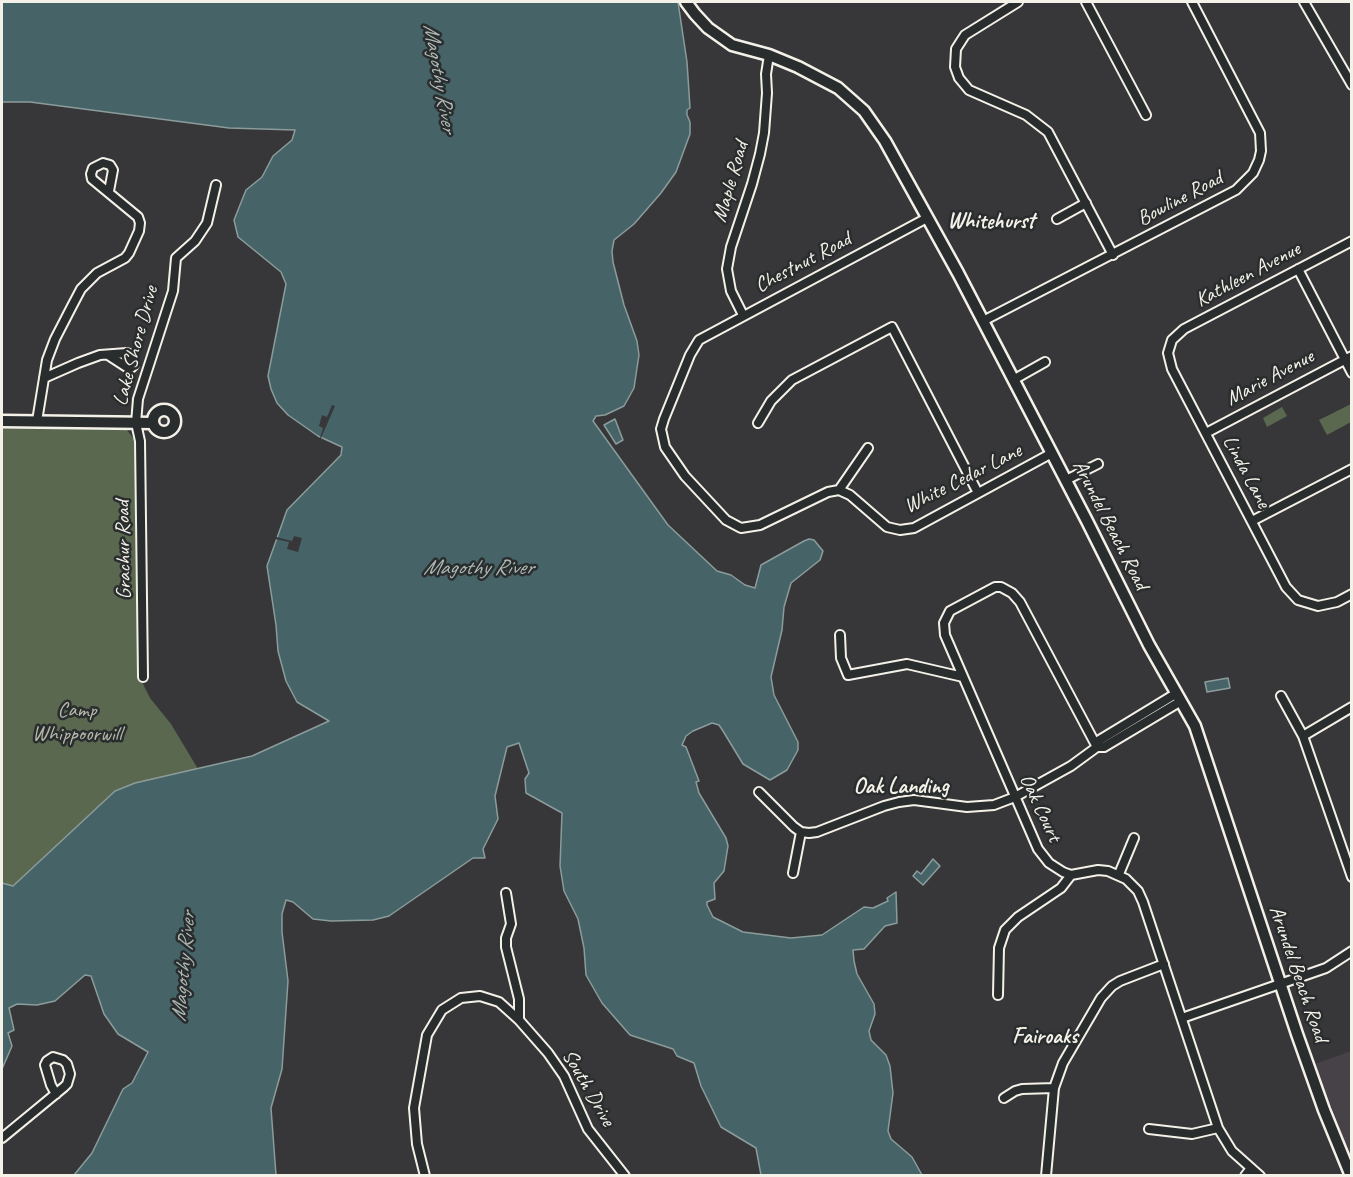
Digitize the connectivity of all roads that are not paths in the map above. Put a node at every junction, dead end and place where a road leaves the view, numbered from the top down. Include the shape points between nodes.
1 (686, 2) edge
2 (1086, 2) edge
3 (1192, 2) edge
4 (1304, 2) edge
5 (1012, 3) edge
6 (769, 55) junction
7 (1348, 73) edge
8 (1352, 85) edge
9 (1146, 115) dead end
10 (216, 185) dead end
11 (109, 191) dead end
12 (1086, 203) junction
13 (927, 218) junction
14 (1057, 219) dead end
15 (1352, 241) edge
16 (1113, 255) junction
17 (1298, 269) junction
18 (742, 315) junction
19 (983, 321) junction
20 (1169, 348) joint
21 (108, 356) dead end
22 (1348, 358) edge
23 (1045, 362) dead end
24 (1352, 373) edge
25 (44, 378) junction
26 (1013, 380) junction
27 (2, 421) edge
28 (37, 421) junction
29 (136, 423) junction
30 (153, 423) dead end
31 (758, 423) dead end
32 (1206, 433) junction
33 (868, 448) dead end
34 (1052, 453) junction
35 (1098, 464) dead end
36 (1352, 469) edge
37 (1066, 480) junction
38 (839, 490) junction
39 (978, 493) junction
40 (1252, 521) junction
41 (1352, 594) edge
42 (840, 635) dead end
43 (143, 677) dead end
44 (963, 677) junction
45 (1281, 696) dead end
46 (1179, 697) junction
47 (1352, 707) edge
48 (1303, 736) junction
49 (1097, 747) junction
50 (759, 792) dead end
51 (1015, 797) junction
52 (801, 831) junction
53 (1134, 838) dead end
54 (793, 873) dead end
55 (1071, 874) junction
56 (1119, 874) junction
57 (1352, 877) edge
58 (506, 893) dead end
59 (1352, 951) edge
60 (1164, 964) junction
61 (1280, 983) junction
62 (998, 995) dead end
63 (1182, 1018) junction
64 (519, 1020) junction
65 (1054, 1088) junction
66 (56, 1094) junction
67 (1004, 1098) dead end
68 (1218, 1128) junction
69 (1149, 1129) dead end
70 (2, 1138) edge
71 (1251, 1168) junction
72 (425, 1176) edge
73 (625, 1176) edge
74 (1046, 1176) edge
75 (1245, 1176) edge
76 (1260, 1176) edge
77 (1351, 1176) edge

1 - 6 street, Arundel Beach Road via 724,40
2 - 9 street
3 - 16 street, Bowline Road via 1255,121 1261,141 1259,160 1248,180 1236,190
4 - 7 street
5 - 12 street via 972,29 960,42 954,58 959,78 973,93 1026,115 1046,130
6 - 13 street, Arundel Beach Road via 825,81 857,105 885,141
6 - 18 street, Maple Road via 760,154 727,269 731,291
7 - 8 street
10 - 29 street, Lake Shore Drive via 207,222 176,258 173,291 141,386
11 - 25 street via 138,217 141,223 136,242 125,258 97,273 81,289 55,339
12 - 14 street
12 - 16 street
13 - 18 street, Chestnut Road
13 - 19 street, Arundel Beach Road
15 - 17 street, Kathleen Avenue
16 - 19 street, Bowline Road
17 - 20 street, Kathleen Avenue via 1184,329
17 - 22 street
18 - 38 street, Chestnut Road via 698,341 661,429 665,447 685,476 726,520 741,528 760,525
19 - 26 street, Arundel Beach Road
20 - 32 street, Linda Lane via 1172,369
21 - 25 street via 93,356
22 - 24 street
22 - 32 street, Marie Avenue
23 - 26 street
25 - 28 street
26 - 34 street, Arundel Beach Road
27 - 28 street, Lake Shore Drive
28 - 29 street, Lake Shore Drive
29 - 30 street, Lake Shore Drive
29 - 43 street, Grachur Road via 140,441
31 - 39 street via 771,401 792,380 892,327
32 - 40 street, Linda Lane
33 - 38 street
34 - 37 street, Arundel Beach Road
34 - 39 street, White Cedar Lane
35 - 37 street
36 - 40 street
37 - 46 street, Arundel Beach Road
38 - 39 street, White Cedar Lane via 850,495 881,524 900,530 914,528
40 - 41 street, Linda Lane via 1286,587 1298,600 1330,605
42 - 44 street via 841,658 848,675 907,664
44 - 49 street, Oak Court via 945,635 946,616 988,590 1006,589 1020,602
44 - 51 street, Oak Court
45 - 48 street
46 - 49 street via 1104,747
46 - 61 street, Arundel Beach Road via 1200,740
47 - 48 street
48 - 57 street
49 - 51 street
50 - 52 street
51 - 52 street via 980,807 899,802 817,832
51 - 55 street, Oak Court via 1043,857
52 - 54 street
53 - 56 street
55 - 56 street via 1098,870
55 - 62 street via 1061,888 1005,930 999,948
56 - 60 street via 1132,884 1143,902
58 - 64 street via 511,924 506,947 519,999
59 - 61 street via 1326,968
60 - 63 street
60 - 65 street via 1120,981 1106,992 1063,1063
61 - 63 street
61 - 77 street, Arundel Beach Road
63 - 68 street
64 - 72 street, South Drive via 499,1002 480,996 461,998 442,1010 427,1034 414,1108
64 - 73 street, South Drive via 564,1076 588,1129
65 - 67 street via 1022,1089
65 - 74 street
66 - 66 street via 67,1084 69,1069 63,1060 53,1057 45,1065
66 - 70 street
68 - 69 street via 1192,1134
68 - 71 street via 1232,1151
71 - 75 street
71 - 76 street

